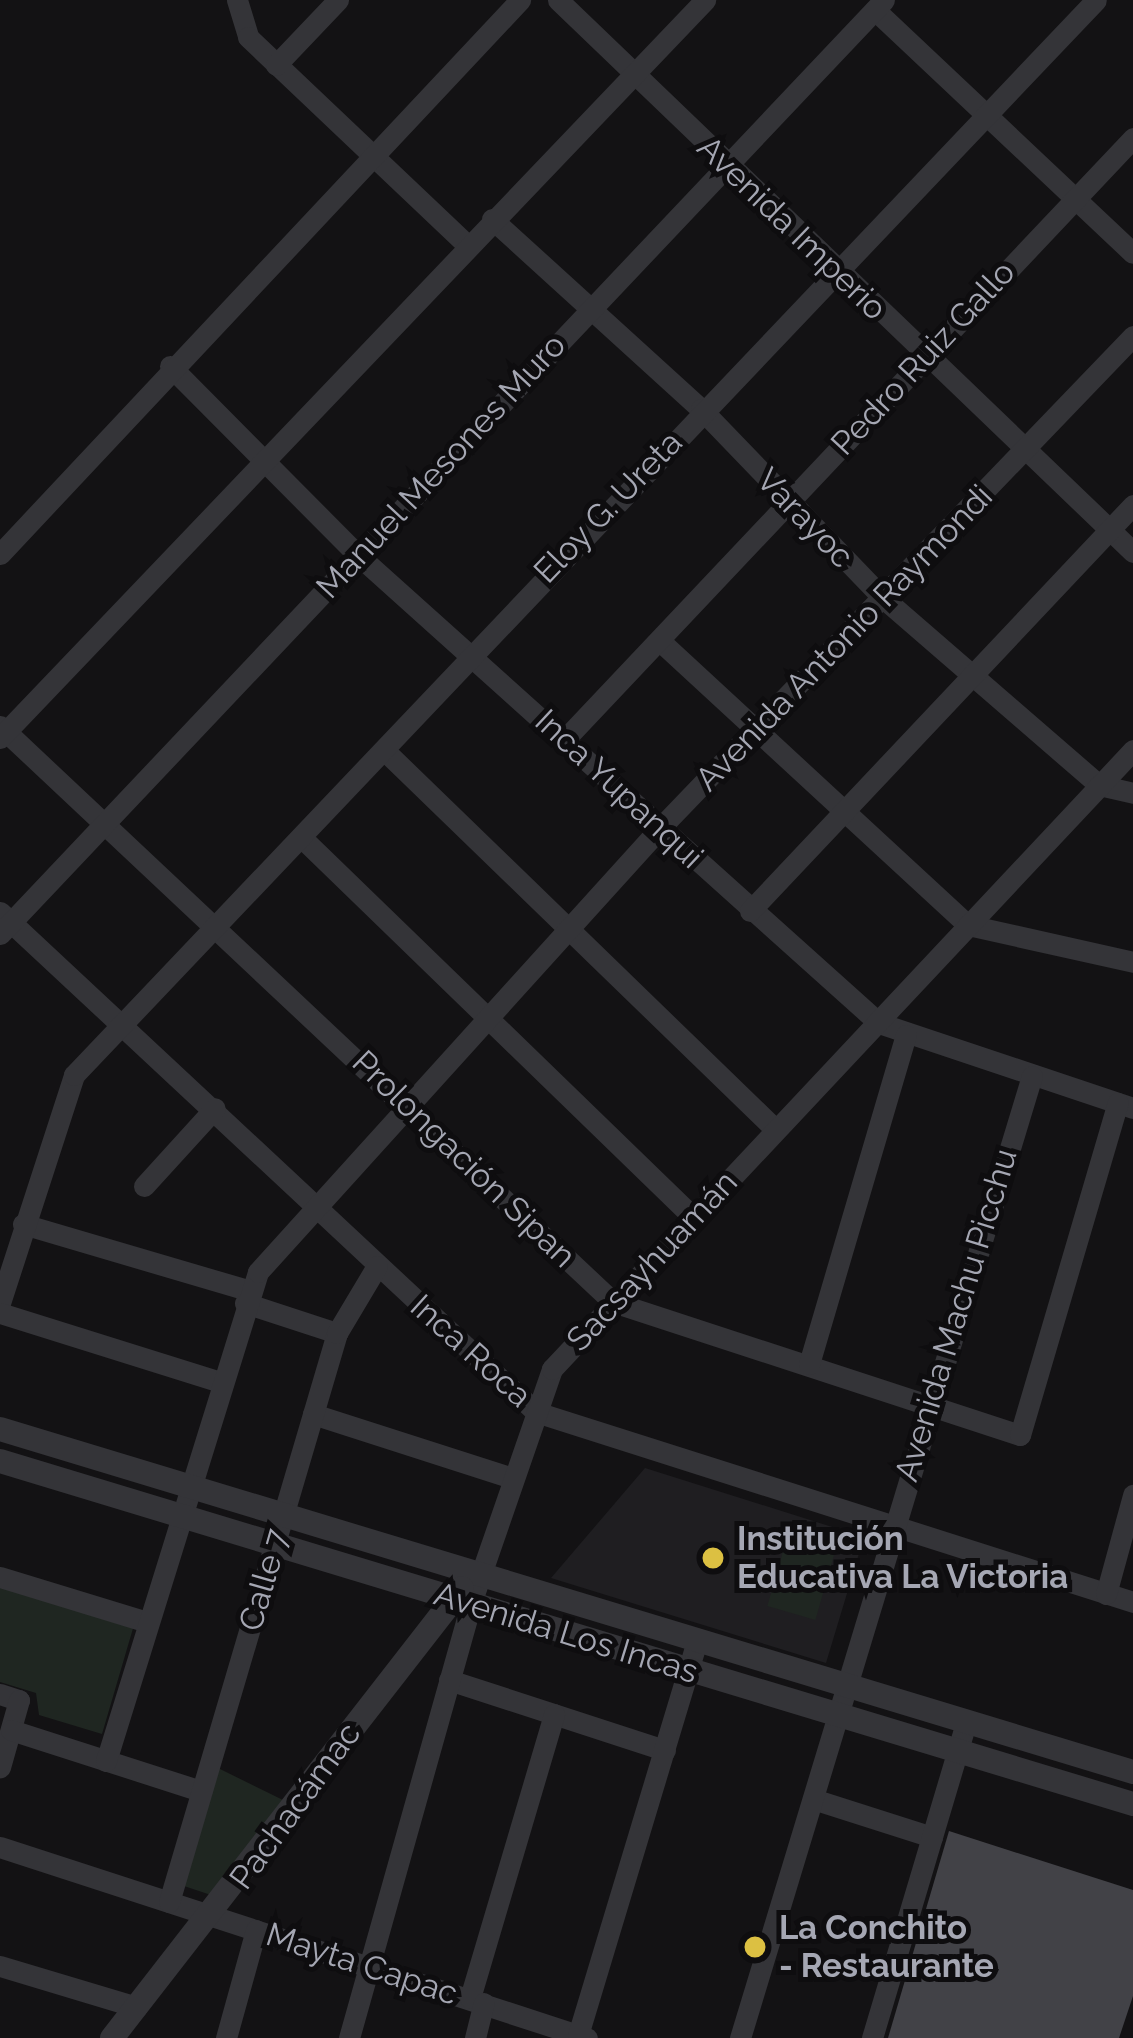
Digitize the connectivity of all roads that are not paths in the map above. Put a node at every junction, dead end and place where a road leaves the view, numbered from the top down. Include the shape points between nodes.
1 (237, 0) edge
2 (338, 0) edge
3 (520, 0) edge
4 (558, 0) edge
5 (705, 0) edge
6 (1096, 0) edge
7 (880, 5) edge
8 (275, 65) junction
9 (636, 74) junction
10 (986, 114) junction
11 (1133, 138) edge
12 (372, 154) junction
13 (727, 167) junction
14 (1076, 195) junction
15 (492, 219) junction
16 (467, 245) junction
17 (1133, 253) edge
18 (834, 267) junction
19 (587, 310) junction
20 (1133, 336) edge
21 (924, 357) junction
22 (170, 366) junction
23 (701, 409) junction
24 (1027, 450) junction
25 (260, 458) junction
26 (789, 503) junction
27 (1133, 505) edge
28 (1108, 530) junction
29 (1133, 552) edge
30 (0, 554) edge
31 (358, 556) junction
32 (882, 597) junction
33 (660, 641) junction
34 (469, 653) junction
35 (972, 673) junction
36 (758, 729) junction
37 (2, 732) edge
38 (567, 737) junction
39 (384, 750) junction
40 (1133, 750) edge
41 (1099, 785) junction
42 (1133, 794) edge
43 (844, 813) junction
44 (103, 822) junction
45 (661, 827) junction
46 (302, 837) junction
47 (750, 911) junction
48 (3, 922) edge
49 (968, 925) junction
50 (569, 927) junction
51 (214, 928) junction
52 (1133, 962) edge
53 (490, 1016) junction
54 (128, 1022) junction
55 (879, 1023) junction
56 (906, 1035) junction
57 (1032, 1076) junction
58 (406, 1100) junction
59 (1125, 1106) edge
60 (214, 1108) junction
61 (775, 1129) junction
62 (144, 1186) dead end
63 (311, 1205) junction
64 (692, 1216) junction
65 (23, 1224) junction
66 (377, 1266) junction
67 (248, 1297) junction
68 (613, 1302) junction
69 (0, 1303) edge
70 (0, 1313) edge
71 (337, 1334) junction
72 (809, 1364) junction
73 (220, 1382) junction
74 (925, 1404) junction
75 (536, 1412) junction
76 (313, 1414) junction
77 (0, 1429) edge
78 (0, 1460) edge
79 (512, 1478) junction
80 (188, 1485) junction
81 (1133, 1495) edge
82 (181, 1515) junction
83 (283, 1515) junction
84 (889, 1531) junction
85 (276, 1544) junction
86 (0, 1577) edge
87 (479, 1577) junction
88 (1106, 1594) junction
89 (460, 1599) junction
90 (1133, 1602) edge
91 (147, 1622) junction
92 (698, 1642) junction
93 (689, 1671) junction
94 (449, 1681) junction
95 (847, 1688) junction
96 (0, 1694) edge
97 (554, 1714) junction
98 (838, 1717) junction
99 (966, 1723) junction
100 (11, 1730) junction
101 (665, 1750) junction
102 (957, 1754) junction
103 (106, 1761) junction
104 (0, 1767) edge
105 (1133, 1772) edge
106 (201, 1791) junction
107 (813, 1799) junction
108 (1133, 1804) edge
109 (932, 1837) junction
110 (0, 1847) edge
111 (169, 1902) junction
112 (214, 1917) junction
113 (256, 1930) junction
114 (370, 1964) junction
115 (0, 1966) edge
116 (477, 2001) junction
117 (137, 2007) junction
118 (582, 2036) edge
119 (112, 2038) edge
120 (226, 2038) edge
121 (349, 2038) edge
122 (475, 2038) edge
123 (740, 2038) edge
124 (872, 2038) edge

1 - 8 street via 248,37
2 - 8 street
3 - 12 street
4 - 9 street, Avenida Imperio
5 - 9 street
6 - 10 street, Eloy G. Ureta
7 - 10 street
7 - 13 street, Manuel Mesones Muro
8 - 12 street
9 - 13 street, Avenida Imperio
9 - 15 street
10 - 14 street
10 - 18 street, Eloy G. Ureta
11 - 14 street, Pedro Ruiz Gallo
12 - 16 street
12 - 22 street
13 - 18 street, Avenida Imperio
13 - 19 street, Manuel Mesones Muro
14 - 17 street
14 - 21 street, Pedro Ruiz Gallo
15 - 16 street
15 - 19 street, Varayoc
16 - 25 street
18 - 21 street, Avenida Imperio
18 - 23 street, Eloy G. Ureta
19 - 23 street, Varayoc
19 - 31 street, Manuel Mesones Muro
20 - 24 street, Avenida Antonio Raymondi
21 - 24 street, Avenida Imperio
21 - 26 street, Pedro Ruiz Gallo
22 - 25 street, Inca Yupanqui
22 - 30 street
23 - 26 street, Varayoc
23 - 34 street, Eloy G. Ureta
24 - 28 street, Avenida Imperio
24 - 32 street, Avenida Antonio Raymondi
25 - 31 street, Inca Yupanqui
25 - 37 street
26 - 32 street, Varayoc
26 - 33 street, Pedro Ruiz Gallo
27 - 28 street
28 - 29 street, Avenida Imperio
28 - 35 street
31 - 34 street, Inca Yupanqui
31 - 44 street, Manuel Mesones Muro
32 - 35 street, Varayoc
32 - 36 street, Avenida Antonio Raymondi
33 - 36 street
33 - 38 street, Pedro Ruiz Gallo
34 - 38 street, Inca Yupanqui
34 - 39 street, Eloy G. Ureta
35 - 41 street, Varayoc
35 - 43 street
36 - 43 street
36 - 45 street, Avenida Antonio Raymondi
37 - 44 street, Prolongación Sipan
38 - 45 street, Inca Yupanqui
39 - 46 street, Eloy G. Ureta
39 - 50 street
40 - 41 street, Sacsayhuamán
41 - 42 street, Varayoc
41 - 49 street, Sacsayhuamán
43 - 47 street
43 - 49 street
44 - 48 street, Manuel Mesones Muro
44 - 51 street, Prolongación Sipan
45 - 47 street, Inca Yupanqui
45 - 50 street, Avenida Antonio Raymondi
46 - 51 street, Eloy G. Ureta
46 - 53 street
47 - 55 street, Inca Yupanqui
48 - 54 street, Inca Roca
49 - 52 street
49 - 55 street, Sacsayhuamán
50 - 53 street, Avenida Antonio Raymondi
50 - 61 street
51 - 54 street, Eloy G. Ureta
51 - 58 street, Prolongación Sipan
53 - 58 street, Avenida Antonio Raymondi
53 - 64 street
54 - 60 street, Inca Roca
54 - 65 street, Eloy G. Ureta via 74,1075
55 - 56 street, Inca Yupanqui
55 - 61 street, Sacsayhuamán
56 - 57 street, Inca Yupanqui
56 - 72 street
57 - 59 street, Inca Yupanqui
57 - 74 street, Avenida Machu Picchu
58 - 63 street, Avenida Antonio Raymondi
58 - 68 street, Prolongación Sipan
59 - 74 street, Prolongación Sipan via 1020,1435
60 - 62 street
60 - 63 street, Inca Roca
61 - 64 street, Sacsayhuamán
63 - 66 street, Inca Roca
63 - 67 street, Avenida Antonio Raymondi
64 - 68 street, Sacsayhuamán
65 - 67 street
65 - 69 street, Eloy G. Ureta
66 - 71 street, Calle 7
66 - 75 street, Inca Roca
67 - 71 street
67 - 73 street, Avenida Antonio Raymondi
68 - 72 street, Prolongación Sipan
68 - 75 street, Sacsayhuamán via 552,1369
70 - 73 street
71 - 76 street, Calle 7
72 - 74 street, Prolongación Sipan
73 - 80 street, Avenida Antonio Raymondi
74 - 84 street, Avenida Machu Picchu
75 - 79 street, Sacsayhuamán
75 - 84 street, Inca Roca
76 - 79 street
76 - 83 street, Calle 7
77 - 80 street, Avenida Los Incas
78 - 82 street, Avenida Los Incas
79 - 87 street, Sacsayhuamán
80 - 82 street, Avenida Antonio Raymondi
80 - 83 street, Avenida Los Incas
81 - 88 street
82 - 85 street, Avenida Los Incas
82 - 91 street, Avenida Antonio Raymondi
83 - 85 street, Calle 7
83 - 87 street, Avenida Los Incas
84 - 88 street, Inca Roca
84 - 95 street, Avenida Machu Picchu
85 - 89 street, Avenida Los Incas
85 - 106 street, Calle 7
86 - 91 street
87 - 89 street, Pachacámac
87 - 92 street, Avenida Los Incas
88 - 90 street, Inca Roca
89 - 93 street, Avenida Los Incas
89 - 94 street
89 - 112 street, Pachacámac
91 - 103 street, Avenida Antonio Raymondi
92 - 93 street
92 - 95 street, Avenida Los Incas
93 - 98 street, Avenida Los Incas
93 - 101 street
94 - 97 street
94 - 114 street
95 - 98 street, Avenida Machu Picchu
95 - 99 street, Avenida Los Incas
96 - 100 street via 20,1700
97 - 101 street
97 - 116 street
98 - 102 street, Avenida Los Incas
98 - 107 street, Avenida Machu Picchu
99 - 102 street
99 - 105 street, Avenida Los Incas
100 - 103 street
100 - 104 street
101 - 118 street
102 - 108 street, Avenida Los Incas
102 - 109 street
103 - 106 street
106 - 111 street, Calle 7
107 - 109 street
107 - 123 street, Avenida Machu Picchu
109 - 124 street
110 - 111 street, Mayta Capac
111 - 112 street, Mayta Capac
112 - 113 street, Mayta Capac
112 - 117 street, Pachacámac
113 - 114 street, Mayta Capac
113 - 120 street
114 - 116 street, Mayta Capac
114 - 121 street
115 - 117 street
116 - 118 street, Mayta Capac
116 - 122 street
117 - 119 street, Pachacámac

